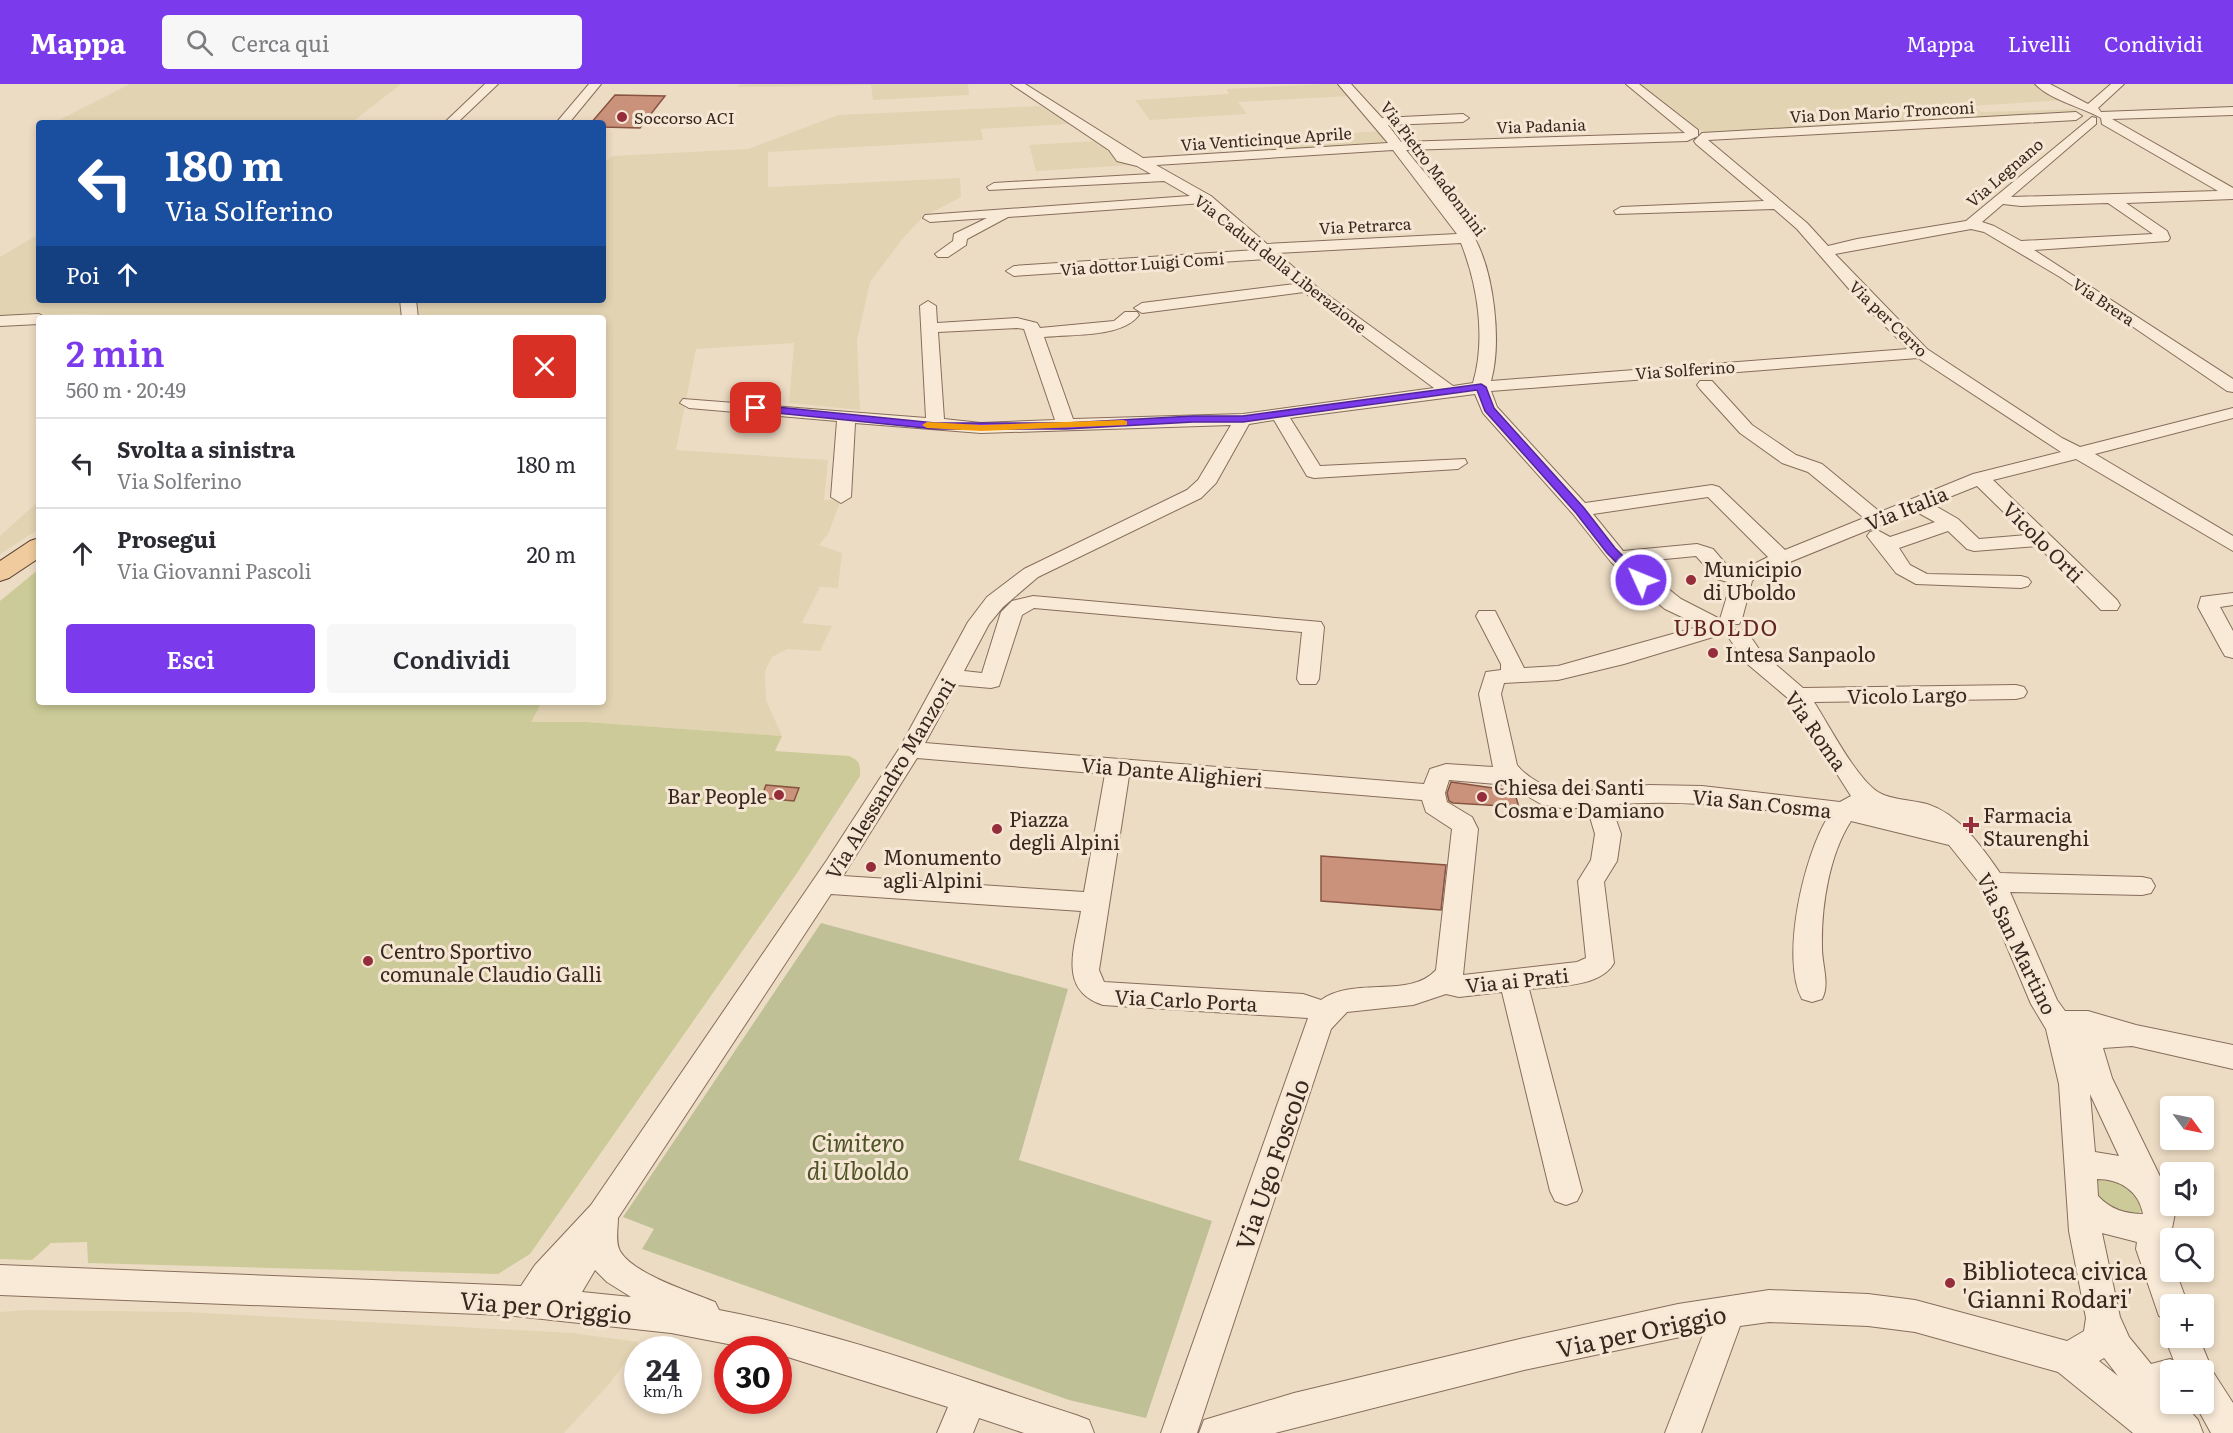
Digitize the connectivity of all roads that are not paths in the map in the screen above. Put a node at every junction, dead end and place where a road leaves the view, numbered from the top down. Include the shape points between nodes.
1 (492, 84) edge
2 (595, 84) edge
3 (1017, 84) edge
4 (1344, 84) edge
5 (1632, 84) edge
6 (2041, 84) edge
7 (2118, 84) edge
8 (2233, 111) edge
9 (2094, 116) junction
10 (1464, 118) dead end
11 (453, 120) edge
12 (565, 120) edge
13 (1378, 122) junction
14 (1697, 137) junction
15 (1395, 146) junction
16 (1139, 162) junction
17 (1164, 177) junction
18 (994, 187) dead end
19 (2233, 195) edge
20 (1206, 199) junction
21 (2111, 199) junction
22 (2002, 200) junction
23 (1778, 205) junction
24 (1621, 211) dead end
25 (1011, 212) junction
26 (930, 218) dead end
27 (1971, 224) junction
28 (1467, 238) junction
29 (2018, 246) junction
30 (1267, 251) junction
31 (1824, 252) junction
32 (944, 254) dead end
33 (1014, 271) dead end
34 (1308, 287) junction
35 (928, 306) dead end
36 (36, 319) edge
37 (0, 321) edge
38 (929, 328) junction
39 (1034, 333) junction
40 (1922, 353) junction
41 (1706, 385) dead end
42 (1481, 387) junction
43 (2233, 387) edge
44 (1449, 390) junction
45 (689, 403) dead end
46 (2233, 413) edge
47 (1279, 414) junction
48 (846, 416) junction
49 (1243, 419) junction
50 (935, 426) junction
51 (1066, 426) junction
52 (2076, 453) junction
53 (1458, 463) dead end
54 (1695, 473) dead end
55 (1980, 478) junction
56 (1712, 491) junction
57 (841, 497) dead end
58 (1915, 503) junction
59 (1580, 510) junction
60 (1870, 521) junction
61 (1951, 523) junction
62 (2043, 540) junction
63 (1887, 545) junction
64 (2233, 545) edge
65 (36, 548) edge
66 (1618, 558) junction
67 (1781, 558) junction
68 (0, 573) edge
69 (1742, 579) junction
70 (2021, 582) dead end
71 (2233, 599) edge
72 (2109, 605) dead end
73 (1487, 616) dead end
74 (1724, 627) junction
75 (2233, 651) edge
76 (1513, 676) junction
77 (950, 677) junction
78 (1308, 679) dead end
79 (2016, 693) dead end
80 (1798, 695) junction
81 (910, 750) junction
82 (1118, 766) junction
83 (1514, 777) junction
84 (1433, 793) junction
85 (1871, 799) junction
86 (1597, 800) junction
87 (1847, 811) junction
88 (1954, 836) junction
89 (1993, 882) junction
90 (825, 884) junction
91 (2142, 886) dead end
92 (1096, 902) junction
93 (1513, 980) junction
94 (1444, 983) junction
95 (1812, 992) dead end
96 (1326, 1013) junction
97 (2058, 1024) junction
98 (2132, 1035) junction
99 (2233, 1057) edge
100 (2089, 1058) junction
101 (2081, 1170) junction
102 (2150, 1189) junction
103 (1566, 1191) dead end
104 (2083, 1202) junction
105 (602, 1215) junction
106 (2156, 1227) junction
107 (0, 1280) edge
108 (2167, 1294) edge
109 (538, 1303) junction
110 (1728, 1311) junction
111 (2103, 1318) junction
112 (736, 1329) junction
113 (2068, 1358) junction
114 (2160, 1360) edge
115 (2160, 1368) edge
116 (2097, 1379) junction
117 (970, 1398) junction
118 (2214, 1400) edge
119 (2183, 1414) edge
120 (2228, 1422) edge
121 (955, 1433) edge
122 (1076, 1433) edge
123 (1179, 1433) edge
124 (1217, 1433) edge
125 (1683, 1433) edge
126 (2161, 1433) edge
127 (2185, 1433) edge

1 - 11 street
2 - 12 street
3 - 16 street, Via Caduti della Liberazione via 1114,147 1122,158
4 - 13 street, Via Pietro Madonnini
5 - 14 street, Via per Cerro
6 - 9 street
7 - 9 street, Via Legnano via 2092,107
8 - 9 street, Via Don Mario Tronconi
9 - 14 street, Via Don Mario Tronconi
9 - 19 street
9 - 22 street, Via Legnano
10 - 13 street
13 - 15 street, Via Pietro Madonnini
14 - 15 street, Via Padania
14 - 23 street, Via per Cerro
15 - 16 street, Via Venticinque Aprile
15 - 28 street, Via Pietro Madonnini
16 - 17 street, Via Caduti della Liberazione
17 - 18 street
17 - 20 street, Via Caduti della Liberazione
19 - 21 street
20 - 25 street
20 - 30 street, Via Caduti della Liberazione
21 - 22 street
21 - 29 street via 2163,238
22 - 27 street, Via Legnano
23 - 24 street
23 - 31 street, Via per Cerro
25 - 26 street via 960,208
25 - 32 street via 959,237 961,242
27 - 29 street, Via Brera
27 - 31 street, Via Legnano
28 - 30 street, Via Petrarca
28 - 42 street, Via Pietro Madonnini via 1482,283 1486,314 1486,374
29 - 43 street, Via Brera
30 - 33 street, Via dottor Luigi Comi
30 - 34 street, Via Caduti della Liberazione
31 - 40 street, Via per Cerro
34 - 39 street, Via dottor Luigi Comi via 1137,311 1118,326
34 - 44 street, Via Caduti della Liberazione
35 - 38 street
36 - 37 street
38 - 39 street via 1021,323 1030,326
38 - 50 street
39 - 51 street
40 - 42 street, Via Solferino via 1634,372
40 - 52 street, Via per Cerro
41 - 60 street via 1746,429 1789,459 1815,468
42 - 44 street, Via Solferino
42 - 59 street via 1489,409
44 - 47 street, Via Solferino
45 - 48 street, Via Solferino
46 - 52 street, Via Italia
47 - 49 street, Via Solferino
47 - 53 street via 1314,472
48 - 50 street, Via Solferino
48 - 57 street
49 - 51 street, Via Solferino
49 - 77 street, Via Alessandro Manzoni via 1206,483 1194,494 1031,573 995,602 979,622
50 - 51 street, Via Solferino
52 - 55 street, Via Italia
52 - 64 street, Via per Cerro
54 - 56 street
55 - 58 street, Via Italia
55 - 62 street, Vicolo Orti
56 - 59 street
56 - 67 street
58 - 60 street, Via Italia
58 - 61 street
59 - 66 street
60 - 63 street
60 - 67 street, Via Italia
61 - 62 street via 1974,545
61 - 63 street
62 - 72 street, Vicolo Orti
63 - 70 street via 1903,568 1923,580
65 - 68 main road
66 - 69 street via 1697,550 1706,553 1724,575
66 - 74 street via 1673,604
67 - 69 street, Via Italia
69 - 74 street
71 - 75 street via 2209,602
73 - 76 street via 1512,664
74 - 76 street via 1616,659 1558,672
74 - 80 street, Via Roma
76 - 83 street via 1494,677 1490,694 1505,767
77 - 78 street via 990,681 1012,612 1033,602 1313,627
77 - 81 street, Via Alessandro Manzoni
79 - 80 street, Vicolo Largo
80 - 85 street, Via Roma via 1857,788
81 - 82 street, Via Dante Alighieri
81 - 90 street, Via Alessandro Manzoni
82 - 84 street, Via Dante Alighieri
82 - 92 street, Via Carlo Porta
83 - 84 street via 1446,772 1439,775
83 - 86 street, Via San Cosma via 1557,800
84 - 94 street via 1438,810 1460,821 1465,829 1452,962
85 - 87 street via 1852,805
85 - 88 street, Via San Martino via 1931,815
86 - 87 street, Via San Cosma via 1649,793 1702,794
86 - 93 street, Via ai Prati via 1608,834 1604,861 1591,881 1600,963 1582,972
87 - 88 street, Via San Cosma
87 - 95 street via 1829,840 1818,873 1808,942
88 - 89 street, Via San Martino
89 - 91 street
89 - 97 street, Via San Martino via 2040,993
90 - 92 street
90 - 105 street, Via Alessandro Manzoni
92 - 96 street, Via Carlo Porta via 1085,970 1093,989 1103,994 1303,1005
93 - 94 street, Via ai Prati via 1459,986
93 - 103 street
94 - 96 street via 1430,990 1351,1000 1336,1004
96 - 123 street, Via Ugo Foscolo via 1317,1029
97 - 98 street, Via San Martino via 2085,1021
97 - 100 street, Via San Martino
97 - 101 street, Via San Martino via 2074,1084
98 - 99 street
98 - 100 street via 2088,1039
100 - 102 street, Via San Martino
101 - 102 street via 2090,1165 2129,1172
101 - 104 street, Via San Martino
102 - 106 street, Via San Martino via 2158,1213
104 - 106 street via 2110,1221 2140,1228
104 - 111 street, Via San Martino
105 - 109 street, Via Alessandro Manzoni via 578,1270 558,1296
105 - 112 street via 602,1247 609,1263 627,1278
106 - 108 street, Via San Martino via 2152,1249
107 - 109 street, Via per Origgio
109 - 112 street, Via per Origgio via 671,1317
110 - 113 street, Via per Origgio via 1769,1306 1818,1307 1903,1315
110 - 124 street, Via per Origgio via 1513,1357 1294,1410
110 - 125 street
111 - 113 street via 2097,1345
111 - 114 street, Via San Martino via 2117,1348
112 - 117 street, Via per Origgio via 786,1340
113 - 116 street, Via per Origgio
115 - 116 street
116 - 126 street, Via per Origgio
117 - 121 street
117 - 122 street, Via per Origgio
118 - 120 street
119 - 127 street, Via San Martino

